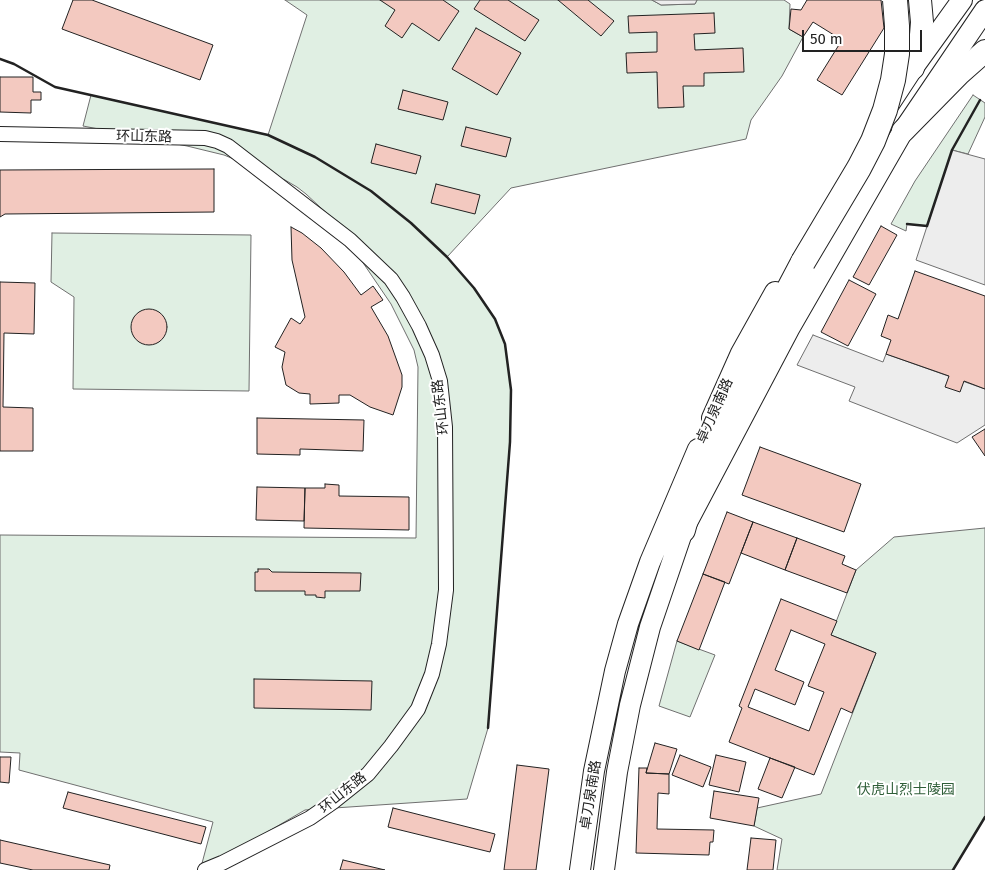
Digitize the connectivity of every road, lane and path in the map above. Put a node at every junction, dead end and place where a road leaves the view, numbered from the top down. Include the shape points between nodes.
1 (895, 0) edge
2 (920, 0) edge
3 (962, 0) edge
4 (985, 10) edge
5 (985, 51) edge
6 (913, 68) junction
7 (903, 131) junction
8 (0, 134) edge
9 (683, 530) junction
10 (205, 870) edge
11 (580, 870) edge
12 (604, 870) edge

1 - 9 highway, bridge via 897,54 893,80 873,141 758,346 694,489
2 - 6 main road via 921,35
3 - 6 main road, 卓刀泉南路
4 - 7 main road, 卓刀泉南路
5 - 7 main road
6 - 11 main road, 卓刀泉南路 via 859,150 758,321 725,387 662,531 615,671 594,772
7 - 9 main road, 卓刀泉南路 via 789,329
8 - 10 street, 环山东路 via 205,138 228,146 350,240 390,279 419,326 440,381 445,426 446,590 432,674 418,709 368,774 333,802 310,818
9 - 12 main road, 卓刀泉南路 via 650,627 630,705

